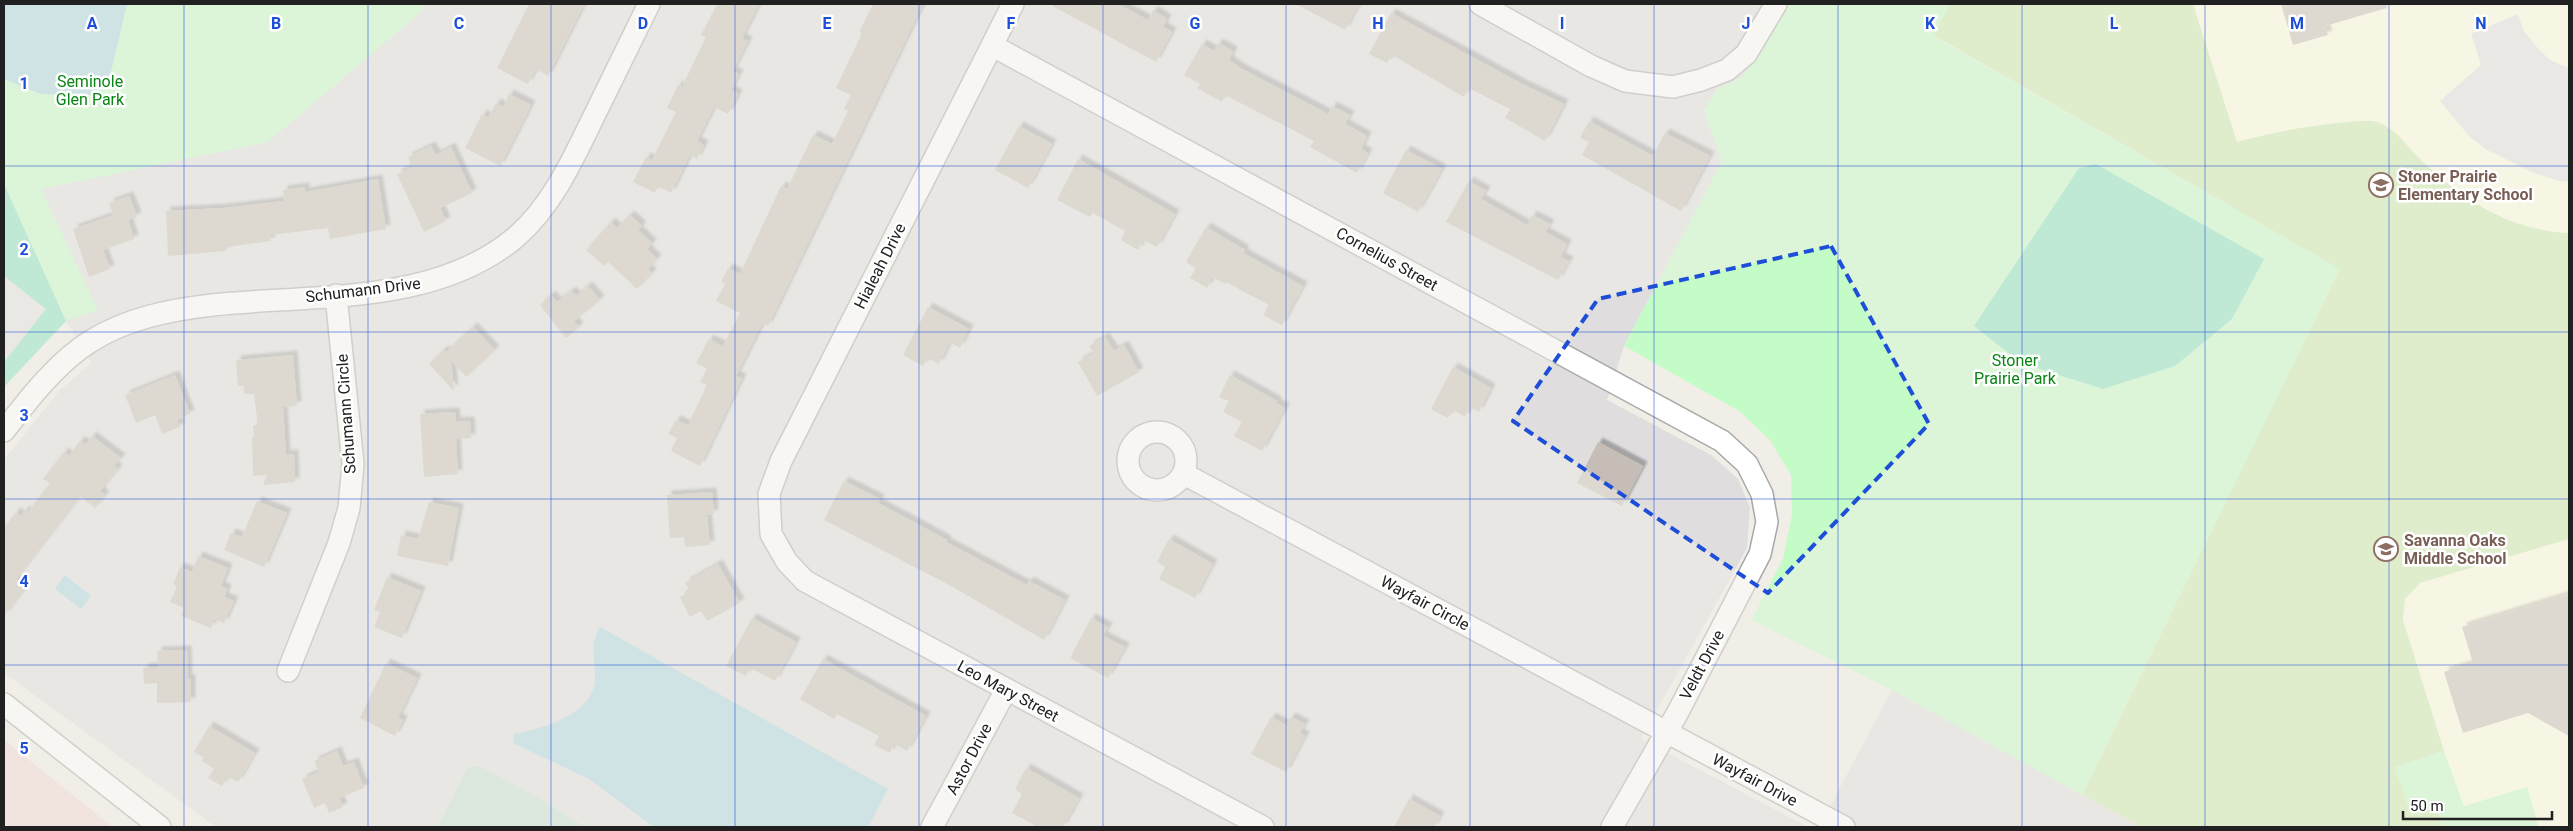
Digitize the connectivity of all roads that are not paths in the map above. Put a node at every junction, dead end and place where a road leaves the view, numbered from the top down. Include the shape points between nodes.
1 (649, 4) edge
2 (1013, 4) edge
3 (1480, 4) edge
4 (1776, 4) edge
5 (993, 46) junction
6 (336, 295) junction
7 (4, 431) edge
8 (1184, 474) dead end
9 (1762, 494) joint
10 (771, 534) joint
11 (288, 671) dead end
12 (1006, 690) junction
13 (4, 704) edge
14 (1665, 733) junction
15 (160, 827) edge
16 (932, 827) edge
17 (1263, 827) edge
18 (1612, 827) edge
19 (1844, 827) edge

1 - 6 street, Schumann Drive via 558,186 516,237 486,258 448,276 409,287
2 - 5 street, Hialeah Drive
3 - 4 street via 1591,66 1626,81 1673,87 1726,70 1746,54
5 - 9 street, Cornelius Street via 1722,441 1747,464
5 - 10 street, Hialeah Drive via 780,461 769,494
6 - 7 street, Schumann Drive via 187,308 137,319 93,339 76,351
6 - 11 street, Schumann Circle via 353,464 349,508 339,543
8 - 14 street, Wayfair Circle
9 - 14 street, Veldt Drive via 1767,522 1760,554
10 - 12 street, Leo Mary Street via 787,562 805,581
12 - 16 street, Astor Drive
12 - 17 street, Leo Mary Street
13 - 15 street
14 - 18 street, Veldt Drive
14 - 19 street, Wayfair Drive

